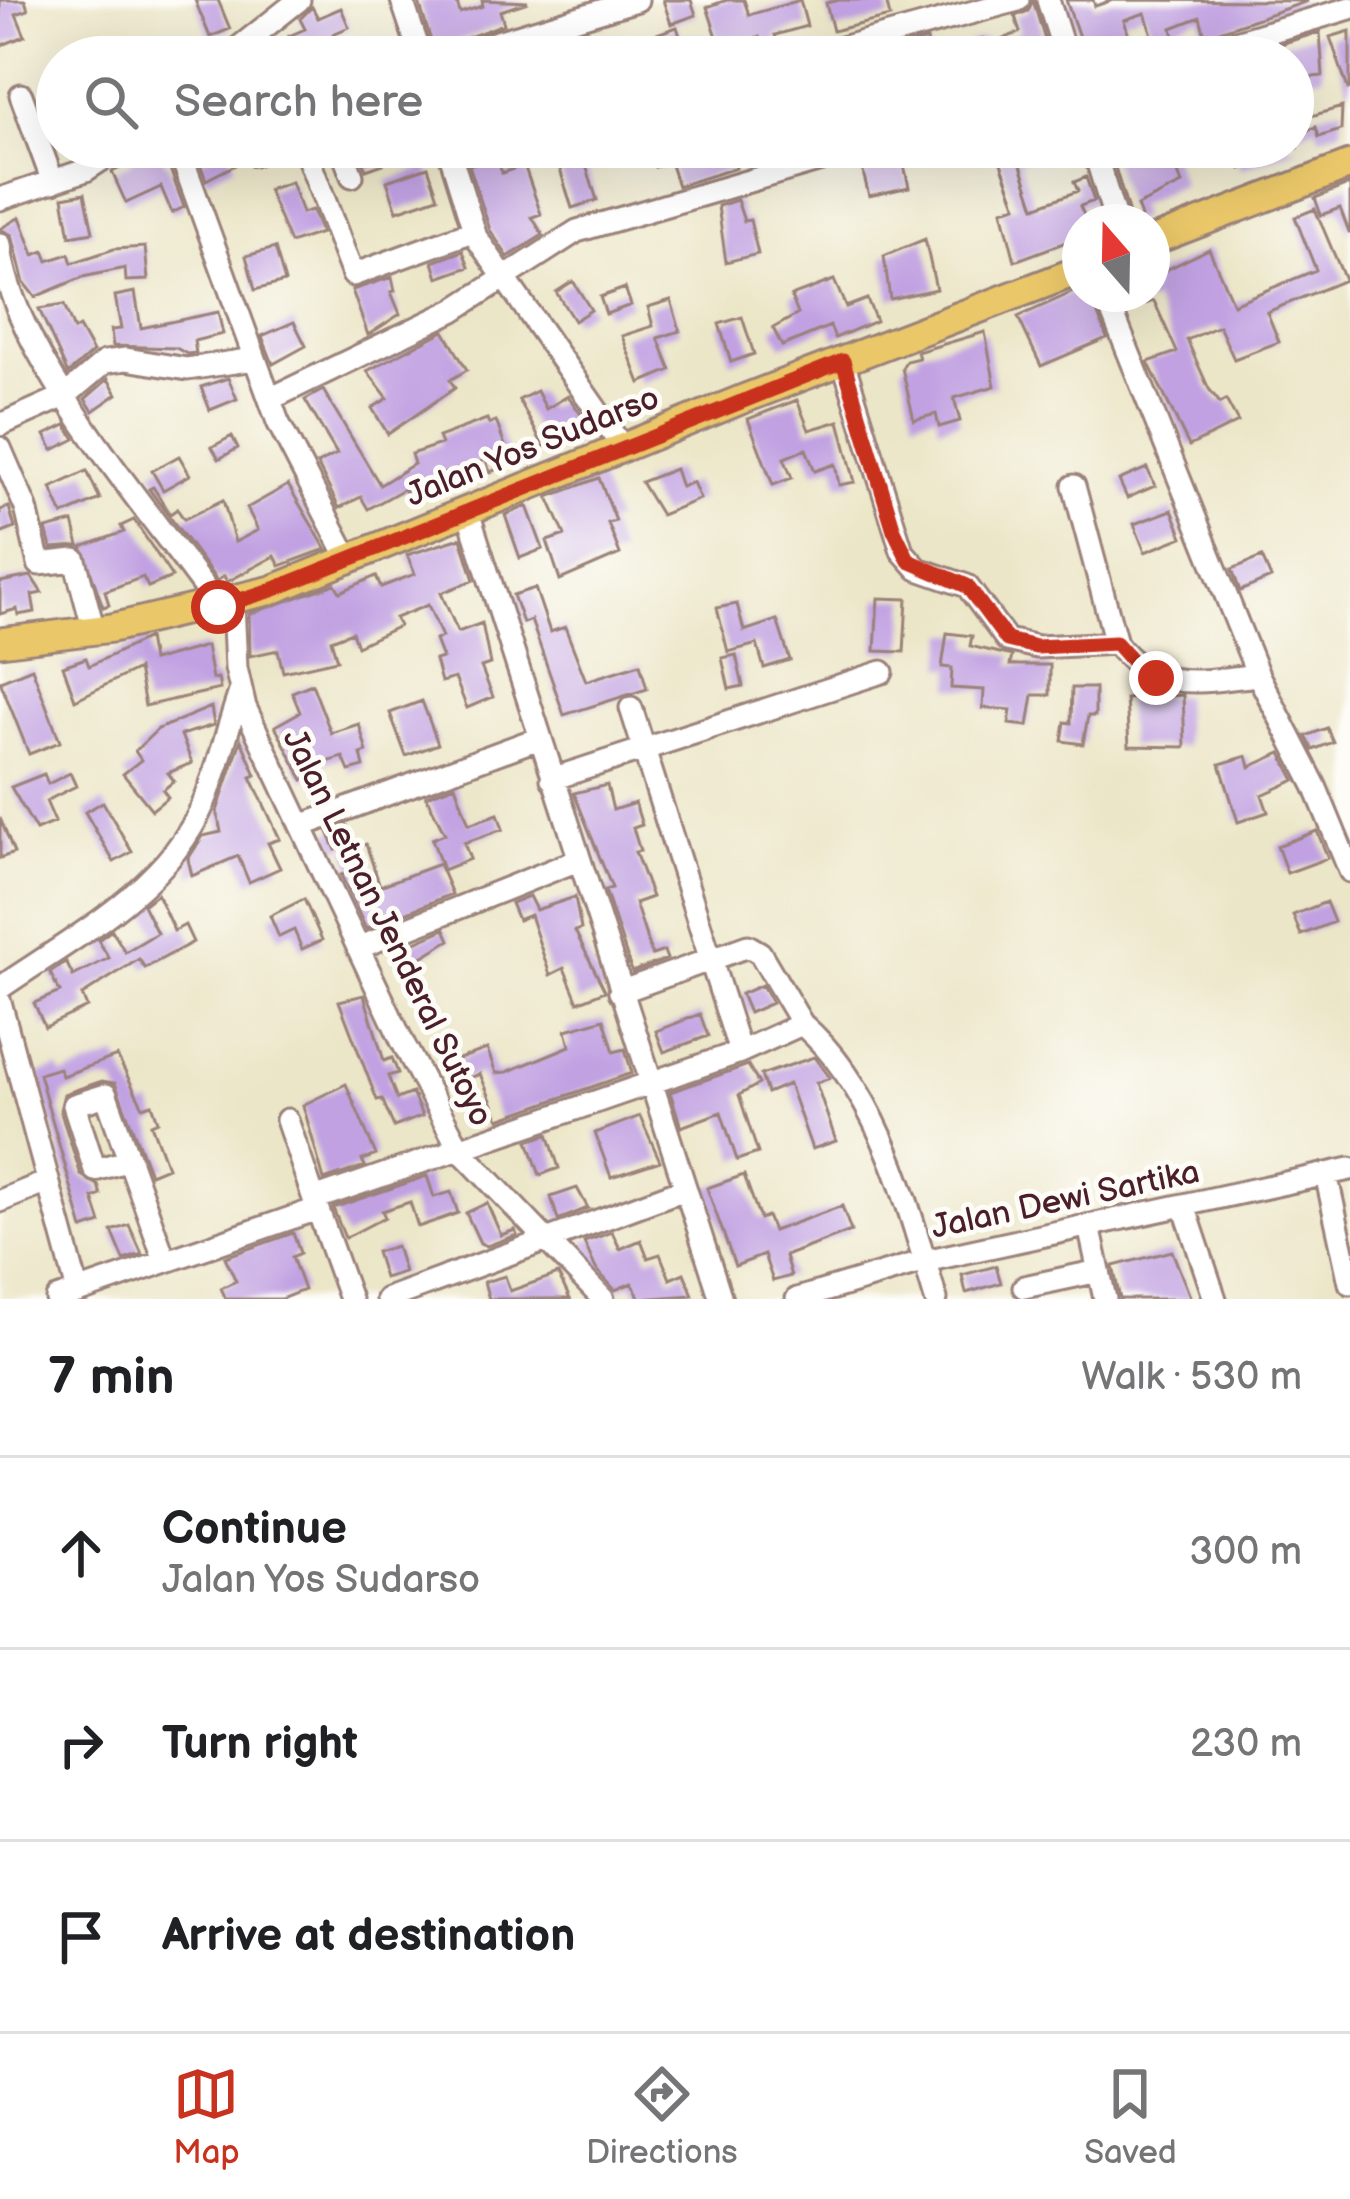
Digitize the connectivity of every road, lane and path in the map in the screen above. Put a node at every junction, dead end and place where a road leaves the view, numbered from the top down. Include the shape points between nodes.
1 (299, 0) edge
2 (402, 0) edge
3 (637, 0) edge
4 (1018, 0) edge
5 (1048, 0) edge
6 (1350, 8) edge
7 (254, 36) edge
8 (414, 36) edge
9 (517, 36) edge
10 (885, 36) edge
11 (1059, 36) edge
12 (1256, 36) edge
13 (21, 94) dead end
14 (36, 135) edge
15 (1350, 165) edge
16 (48, 168) edge
17 (89, 168) edge
18 (186, 168) edge
19 (312, 168) edge
20 (349, 168) edge
21 (454, 168) edge
22 (794, 168) edge
23 (1099, 168) edge
24 (352, 176) dead end
25 (53, 182) junction
26 (0, 199) edge
27 (1110, 204) edge
28 (473, 230) junction
29 (1170, 234) edge
30 (0, 244) edge
31 (504, 275) junction
32 (1062, 278) edge
33 (1112, 312) edge
34 (255, 359) junction
35 (843, 361) junction
36 (65, 396) junction
37 (270, 399) junction
38 (0, 425) edge
39 (0, 448) edge
40 (623, 448) junction
41 (1074, 486) dead end
42 (468, 512) junction
43 (348, 558) junction
44 (225, 605) junction
45 (94, 631) junction
46 (0, 642) edge
47 (1116, 643) junction
48 (882, 672) dead end
49 (1258, 675) junction
50 (240, 692) junction
51 (631, 708) dead end
52 (539, 738) junction
53 (644, 752) junction
54 (552, 778) junction
55 (301, 826) junction
56 (578, 860) junction
57 (1350, 871) edge
58 (358, 948) junction
59 (707, 960) junction
60 (0, 988) edge
61 (620, 992) junction
62 (0, 1002) edge
63 (802, 1024) junction
64 (740, 1052) junction
65 (650, 1083) junction
66 (287, 1120) dead end
67 (460, 1150) junction
68 (130, 1160) dead end
69 (1350, 1169) edge
70 (1326, 1174) junction
71 (47, 1182) junction
72 (684, 1189) junction
73 (1341, 1200) edge
74 (0, 1201) edge
75 (315, 1204) junction
76 (1184, 1206) junction
77 (1089, 1226) junction
78 (550, 1238) junction
79 (165, 1262) junction
80 (925, 1262) junction
81 (1099, 1271) junction
82 (1350, 1282) edge
83 (1024, 1287) dead end
84 (68, 1295) edge
85 (808, 1297) edge
86 (350, 1299) edge
87 (387, 1299) edge
88 (603, 1299) edge
89 (721, 1299) edge
90 (937, 1299) edge
91 (1105, 1299) edge
92 (1215, 1299) edge

1 - 7 street
2 - 8 street
3 - 9 street
4 - 10 street
5 - 11 street
6 - 12 street
13 - 14 street
15 - 29 main road
16 - 25 street
17 - 25 street
18 - 34 street
19 - 28 street via 353,275
20 - 24 street
21 - 28 street
22 - 31 street via 578,231
23 - 27 street
25 - 26 street
28 - 31 street
30 - 36 street via 16,303
31 - 37 street via 454,310
31 - 40 street
32 - 35 main road, Jalan Yos Sudarso
33 - 49 street
34 - 36 street via 187,369 113,360
34 - 37 street
35 - 40 main road, Jalan Yos Sudarso
35 - 47 street via 909,561 967,586 1007,640 1036,647
36 - 38 street
36 - 44 street
37 - 43 street
39 - 45 street via 39,564 75,560
40 - 42 main road, Jalan Yos Sudarso
41 - 47 street
42 - 43 main road, Jalan Yos Sudarso
42 - 52 street
43 - 44 main road, Jalan Yos Sudarso
44 - 45 main road, Jalan Yos Sudarso
44 - 50 street, Jalan Letnan Jenderal Sutoyo
45 - 46 main road, Jalan Yos Sudarso
47 - 49 street via 1140,670 1169,681
48 - 53 street
49 - 57 street
50 - 55 street, Jalan Letnan Jenderal Sutoyo
50 - 60 street via 203,804 166,862 117,907
51 - 53 street
52 - 54 street
52 - 55 street
53 - 54 street
53 - 59 street
54 - 56 street
55 - 58 street, Jalan Letnan Jenderal Sutoyo
56 - 58 street
56 - 61 street
58 - 67 street, Jalan Letnan Jenderal Sutoyo
59 - 61 street
59 - 63 street via 754,948
59 - 64 street
61 - 65 street
62 - 71 street
63 - 64 street
63 - 80 street via 843,1068 874,1123
64 - 65 street
65 - 67 street
65 - 72 street
66 - 75 street
67 - 75 street
67 - 78 street, Jalan Letnan Jenderal Sutoyo
68 - 79 street
69 - 70 street, Jalan Dewi Sartika
70 - 73 street
70 - 76 street, Jalan Dewi Sartika
71 - 74 street
71 - 84 street
72 - 78 street
72 - 89 street
73 - 82 street
75 - 79 street
75 - 86 street
76 - 77 street, Jalan Dewi Sartika
76 - 92 street
77 - 80 street, Jalan Dewi Sartika
77 - 81 street
78 - 87 street
78 - 88 street, Jalan Letnan Jenderal Sutoyo
79 - 84 street
80 - 85 street, Jalan Dewi Sartika
80 - 90 street
81 - 83 street
81 - 91 street

